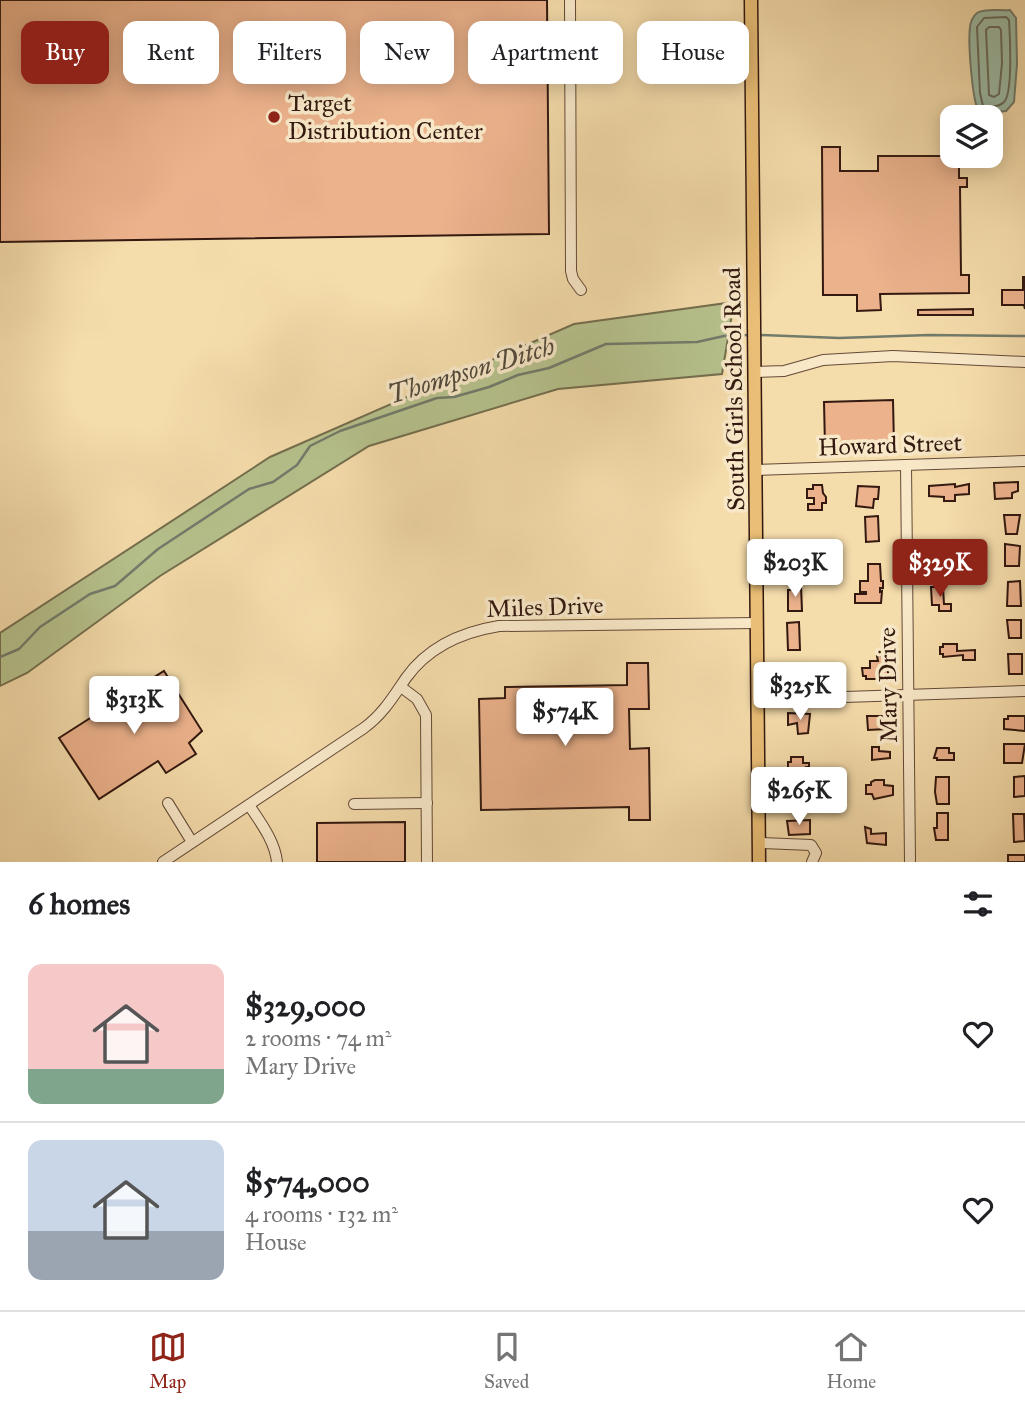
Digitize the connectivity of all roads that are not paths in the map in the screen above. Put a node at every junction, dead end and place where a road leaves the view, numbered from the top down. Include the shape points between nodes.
1 (570, 0) edge
2 (751, 0) edge
3 (581, 290) dead end
4 (1025, 362) edge
5 (754, 372) junction
6 (1025, 461) edge
7 (906, 465) junction
8 (756, 470) junction
9 (757, 623) junction
10 (401, 687) junction
11 (1025, 691) edge
12 (909, 695) junction
13 (758, 700) junction
14 (168, 803) dead end
15 (426, 803) junction
16 (249, 804) junction
17 (354, 804) dead end
18 (192, 842) junction
19 (759, 844) junction
20 (163, 862) edge
21 (277, 862) edge
22 (427, 862) edge
23 (759, 862) edge
24 (812, 862) edge
25 (910, 862) edge

1 - 3 street via 571,271
2 - 5 main road, South Girls School Road
4 - 5 street via 893,356 822,360 784,371
5 - 8 main road, South Girls School Road
6 - 7 street, Howard Street
7 - 8 street, Howard Street
7 - 12 street, Mary Drive
8 - 9 main road, South Girls School Road
9 - 10 street, Miles Drive via 484,628 438,648 414,668
9 - 13 main road, South Girls School Road
10 - 15 street via 417,699 426,715
10 - 16 street, Miles Drive via 372,722
11 - 12 street
12 - 13 street
12 - 25 street, Mary Drive
13 - 19 main road, South Girls School Road
14 - 18 street
15 - 17 street
15 - 22 street
16 - 18 street, Miles Drive
16 - 21 street via 269,837
18 - 20 street, Miles Drive
19 - 23 main road, South Girls School Road
19 - 24 street via 811,845 816,853

